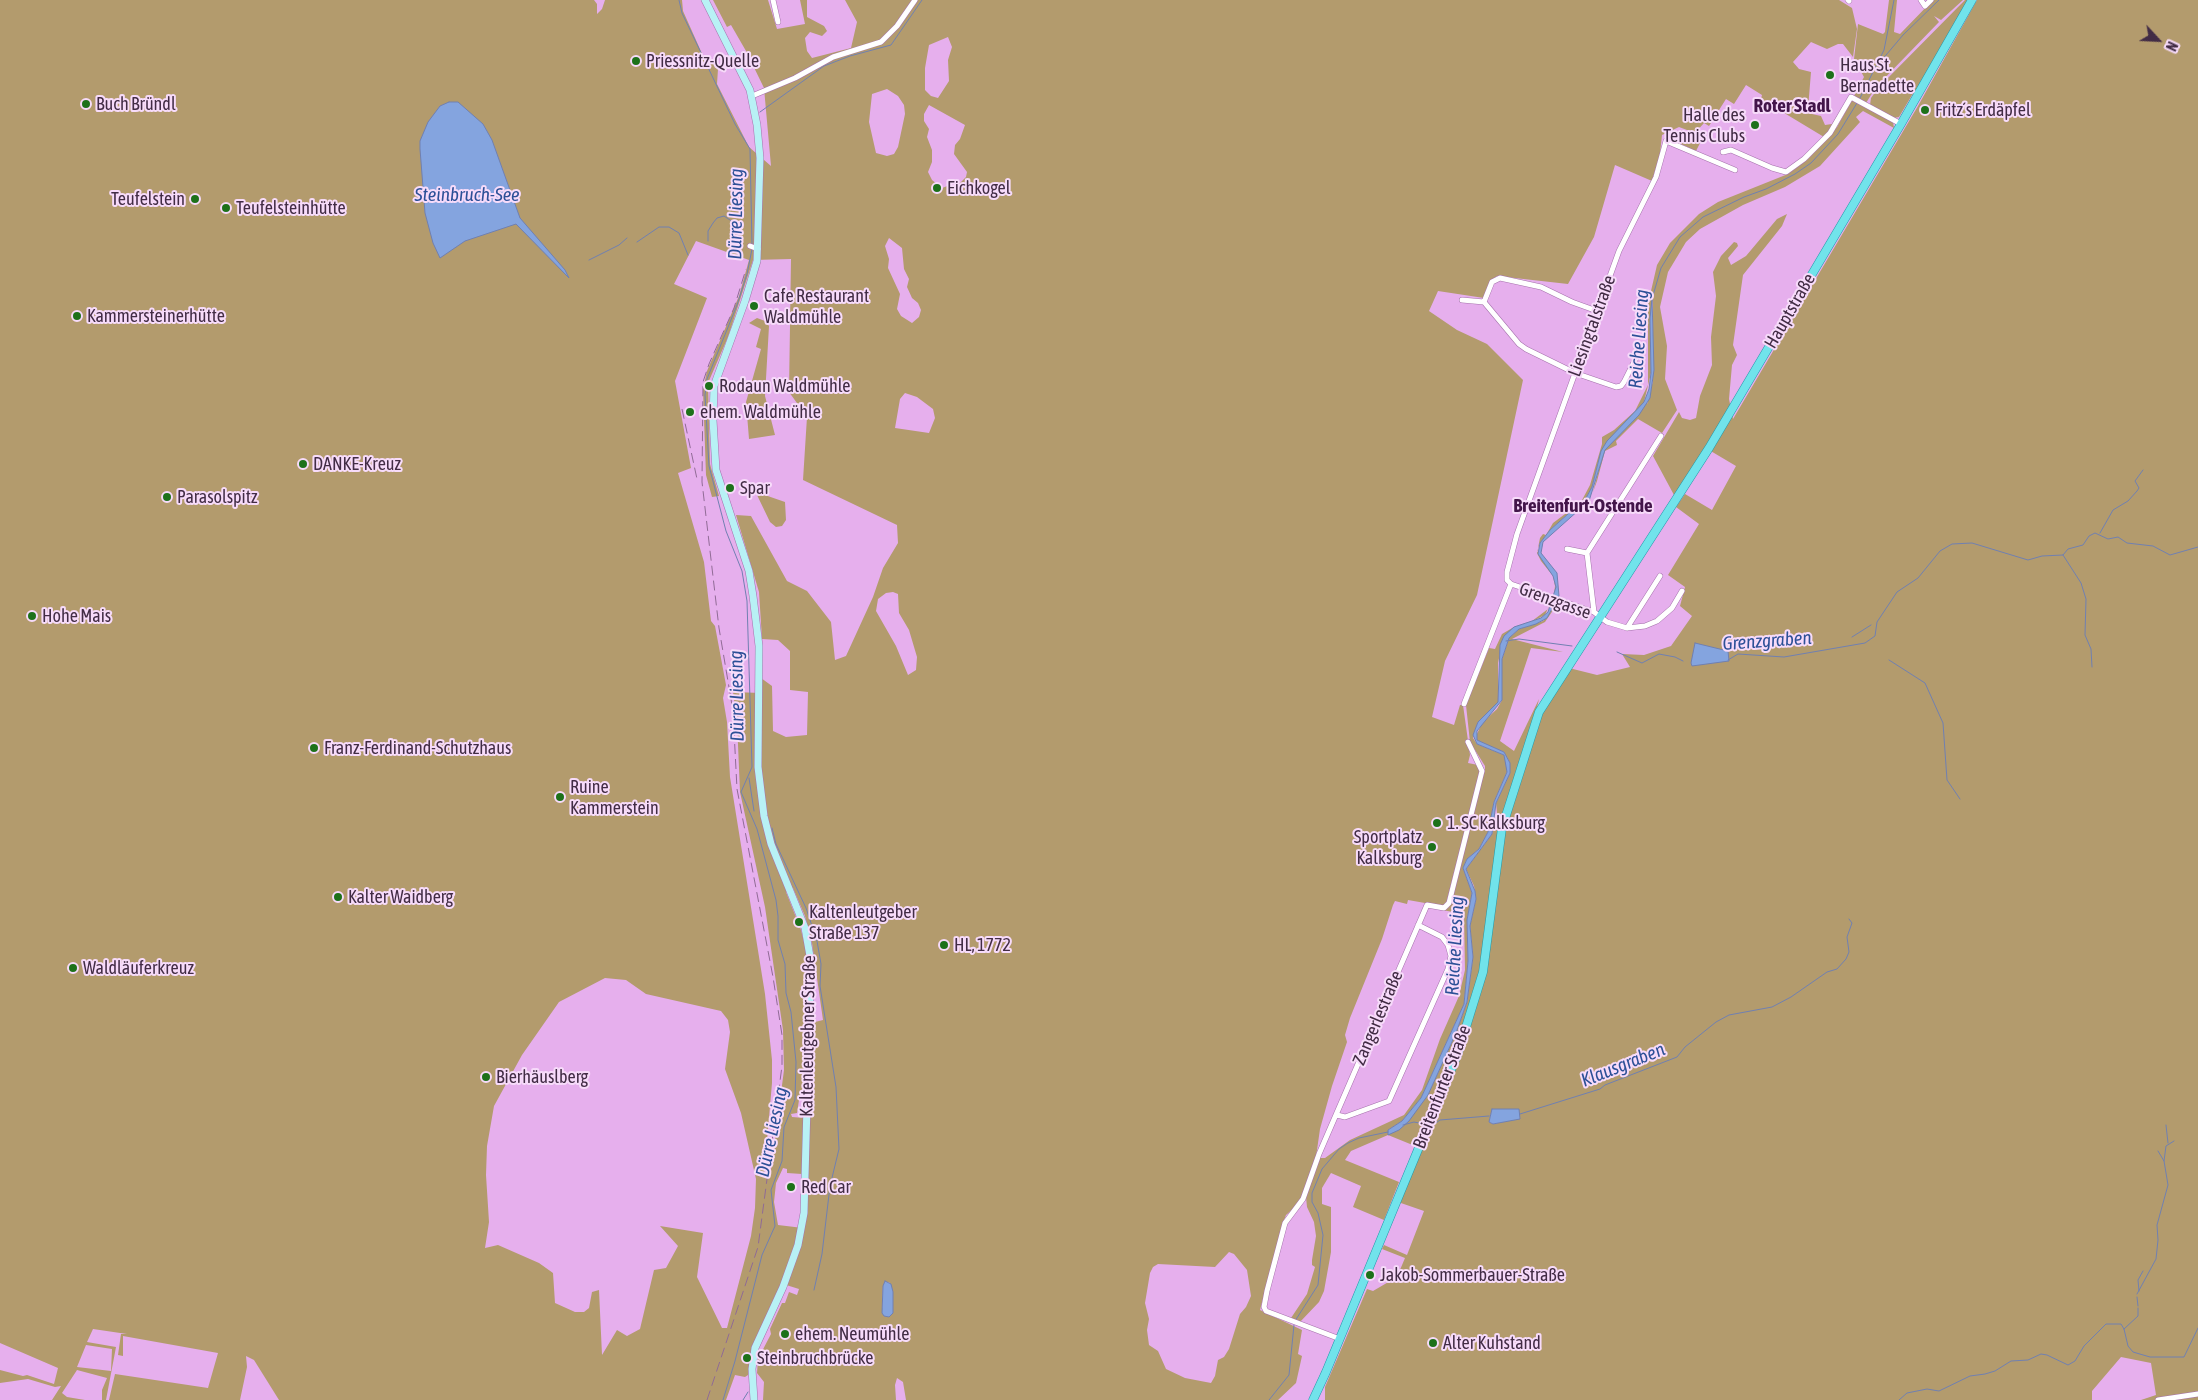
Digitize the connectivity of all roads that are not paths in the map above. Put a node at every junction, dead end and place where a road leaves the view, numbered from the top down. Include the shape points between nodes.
1 (705, 0) edge
2 (773, 0) edge
3 (915, 0) edge
4 (1921, 0) edge
5 (1931, 0) edge
6 (1972, 0) edge
7 (778, 22) dead end
8 (752, 96) junction
9 (1901, 124) junction
10 (1723, 152) dead end
11 (1734, 170) dead end
12 (1462, 300) dead end
13 (1484, 302) junction
14 (1597, 311) junction
15 (1641, 348) dead end
16 (1575, 373) junction
17 (1661, 436) dead end
18 (1567, 549) dead end
19 (1587, 553) junction
20 (1660, 576) dead end
21 (1511, 584) junction
22 (1682, 591) dead end
23 (1597, 615) junction
24 (1627, 628) junction
25 (1576, 653) joint
26 (1464, 704) dead end
27 (1468, 742) dead end
28 (1418, 925) junction
29 (1337, 1115) junction
30 (1340, 1339) junction
31 (2198, 1394) edge
32 (1315, 1399) edge
33 (754, 1400) edge
34 (2158, 1400) edge

1 - 8 main road
2 - 7 street
3 - 8 street via 898,26 881,42 833,57
4 - 5 street via 1925,6
6 - 9 main road, Hauptstraße
8 - 33 main road, Kaltenleutgebner Straße via 760,164 755,270 714,386 715,455 718,480 749,571 753,596 759,646 758,766 764,816 774,852 805,928 811,976 803,1222 783,1287 755,1348 752,1369
9 - 10 street via 1851,97 1821,144 1786,172 1733,151
9 - 23 main road, Hauptstraße via 1710,448
11 - 14 street, Liesingtalstraße via 1666,141 1656,178 1619,251
12 - 13 street
13 - 14 street via 1492,282 1500,278 1542,287
13 - 16 street via 1519,344
14 - 16 street, Liesingtalstraße
15 - 16 street via 1621,386
16 - 21 street, Liesingtalstraße via 1517,534 1506,580
17 - 19 street
18 - 19 street
19 - 23 street
20 - 24 street
21 - 23 street, Grenzgasse
21 - 26 street
22 - 24 street via 1672,608 1657,621
23 - 24 street via 1615,626
23 - 25 main road, Hauptstraße
25 - 30 main road, Breitenfurter Straße via 1539,712 1505,818 1483,972 1456,1058
27 - 28 street, Zangerlestraße via 1482,771 1450,899 1446,907 1427,905
28 - 29 street, Zangerlestraße
28 - 29 street via 1442,937 1448,945 1451,956 1448,968 1389,1101 1345,1117
29 - 30 street, Zangerlestraße via 1303,1199 1285,1223 1264,1310
30 - 32 main road, Breitenfurter Straße
31 - 34 street

